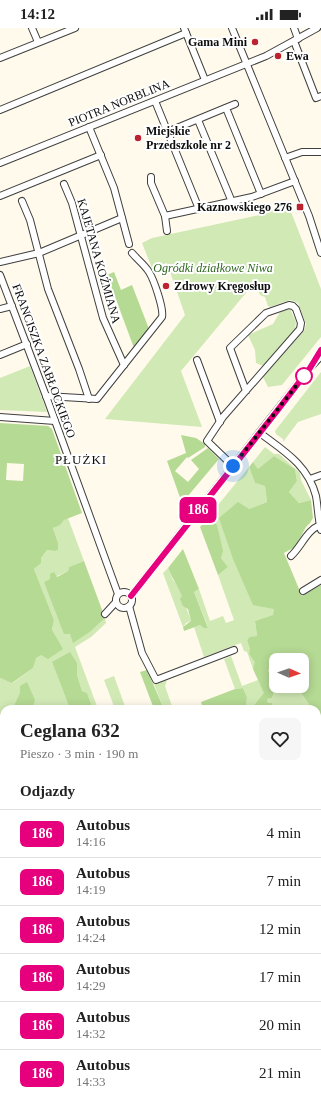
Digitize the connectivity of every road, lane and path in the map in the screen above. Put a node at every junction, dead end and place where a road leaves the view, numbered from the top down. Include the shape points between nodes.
1 (32, 28) edge
2 (75, 28) edge
3 (232, 28) edge
4 (294, 28) edge
5 (317, 28) edge
6 (185, 31) edge
7 (296, 40) junction
8 (38, 42) junction
9 (0, 57) edge
10 (246, 64) junction
11 (206, 80) junction
12 (319, 97) edge
13 (155, 101) junction
14 (235, 104) dead end
15 (226, 108) junction
16 (0, 110) edge
17 (198, 120) junction
18 (89, 127) junction
19 (167, 132) junction
20 (321, 152) edge
21 (101, 155) junction
22 (285, 158) junction
23 (0, 163) edge
24 (151, 177) dead end
25 (295, 181) junction
26 (64, 184) dead end
27 (261, 194) junction
28 (0, 196) edge
29 (22, 201) dead end
30 (232, 202) junction
31 (199, 209) junction
32 (165, 216) junction
33 (122, 218) junction
34 (321, 228) edge
35 (167, 231) dead end
36 (314, 231) junction
37 (81, 236) junction
38 (129, 244) dead end
39 (39, 253) junction
40 (132, 253) dead end
41 (321, 253) edge
42 (0, 262) edge
43 (0, 274) edge
44 (12, 306) junction
45 (0, 309) edge
46 (27, 344) junction
47 (321, 350) edge
48 (0, 355) edge
49 (321, 356) edge
50 (197, 360) dead end
51 (124, 365) junction
52 (310, 368) junction
53 (246, 391) junction
54 (46, 396) junction
55 (89, 399) junction
56 (0, 416) edge
57 (55, 421) junction
58 (220, 422) junction
59 (260, 433) junction
60 (233, 466) junction
61 (321, 475) edge
62 (310, 479) junction
63 (320, 528) edge
64 (291, 556) dead end
65 (321, 580) edge
66 (303, 591) dead end
67 (125, 593) junction
68 (122, 606) junction
69 (234, 650) dead end

1 - 8 street
2 - 8 street
3 - 10 street
4 - 7 street
5 - 7 street, PIOTRA NORBLINA
6 - 11 street
6 - 16 street
7 - 10 street, PIOTRA NORBLINA
7 - 12 street
8 - 9 street
10 - 11 street, PIOTRA NORBLINA
10 - 22 street
11 - 13 street, PIOTRA NORBLINA
13 - 18 street, PIOTRA NORBLINA
13 - 19 street
14 - 15 street
15 - 17 street
15 - 27 street
17 - 19 street
17 - 30 street
18 - 21 street
18 - 23 street, PIOTRA NORBLINA
19 - 31 street
20 - 22 street via 302,152
21 - 28 street
21 - 33 street
22 - 25 street
24 - 32 street via 151,183
25 - 27 street
25 - 36 street
26 - 37 street, KAJETANA KOŹMIANA
27 - 30 street
29 - 39 street
30 - 31 street
31 - 32 street
32 - 35 street
33 - 37 street
33 - 38 street
34 - 36 street
36 - 41 street
37 - 39 street
37 - 51 street, KAJETANA KOŹMIANA via 103,318
39 - 42 street
39 - 55 street via 48,290
40 - 51 street via 149,272 163,313
43 - 44 street, FRANCISZKA ZABŁOCKIEGO
44 - 45 street
44 - 46 street, FRANCISZKA ZABŁOCKIEGO
46 - 48 street
46 - 54 street, FRANCISZKA ZABŁOCKIEGO
47 - 52 street
49 - 52 street
50 - 58 street
51 - 55 street via 99,398
52 - 59 street
53 - 53 street via 230,348 266,314 289,305 293,306 301,323 300,329
53 - 58 street
54 - 55 street
54 - 57 street, FRANCISZKA ZABŁOCKIEGO
56 - 57 street
57 - 67 street, FRANCISZKA ZABŁOCKIEGO via 108,568
58 - 60 street via 207,442
59 - 60 street
59 - 62 street via 294,459
60 - 67 street via 146,576
61 - 62 street
62 - 63 street via 316,497
63 - 64 street via 310,531
65 - 66 street
67 - 68 street via 115,599
67 - 68 street via 132,601
68 - 69 street via 156,680

